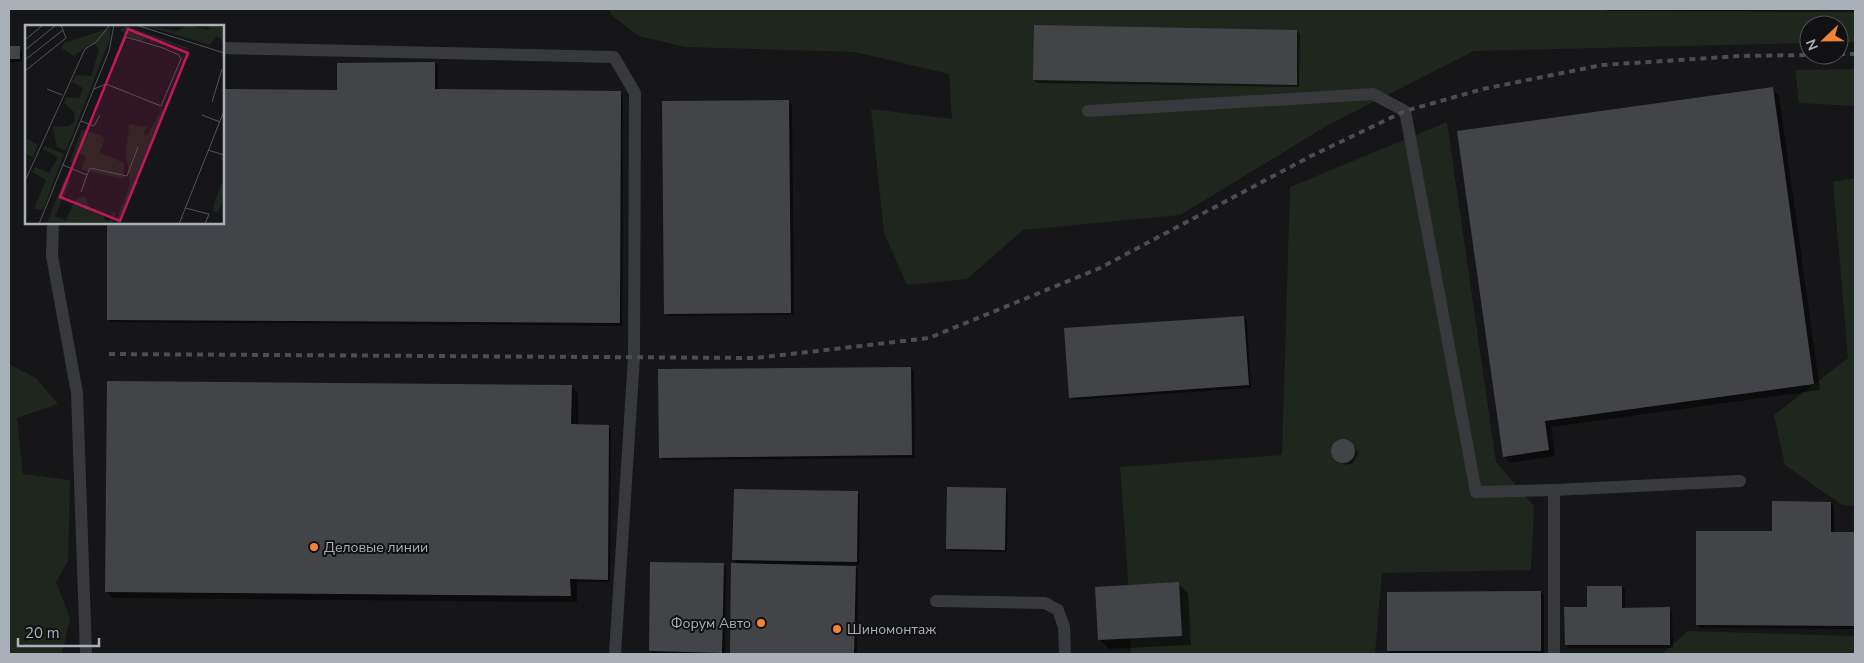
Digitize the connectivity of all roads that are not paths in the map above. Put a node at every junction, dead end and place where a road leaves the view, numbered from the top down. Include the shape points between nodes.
1 (224, 48) edge
2 (1088, 111) dead end
3 (53, 224) edge
4 (1740, 481) dead end
5 (1554, 490) junction
6 (936, 601) dead end
7 (86, 654) edge
8 (615, 654) edge
9 (1064, 654) edge
10 (1554, 654) edge

1 - 8 lane via 614,57 635,93 634,357
2 - 5 lane via 1373,94 1406,111 1476,492
3 - 7 lane via 52,256 77,393
4 - 5 lane
5 - 10 lane
6 - 9 lane via 1045,603 1058,610 1064,627

